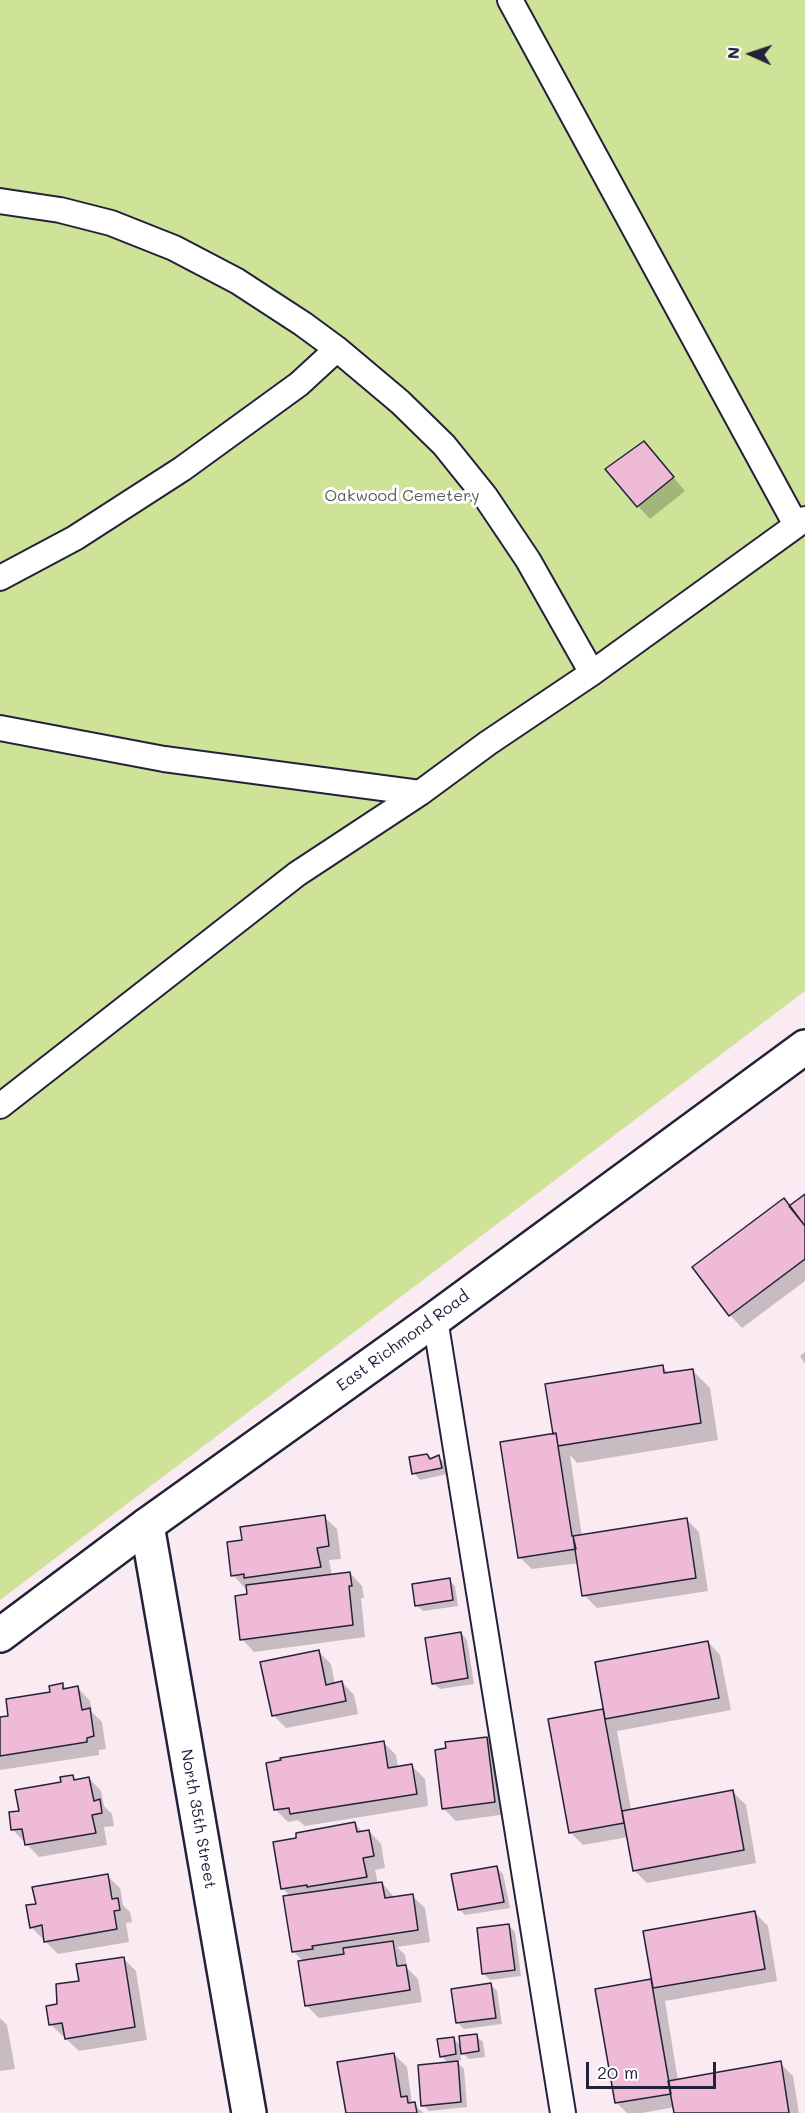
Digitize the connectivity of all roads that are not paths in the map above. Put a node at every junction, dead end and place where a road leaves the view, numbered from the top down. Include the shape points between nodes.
1 (510, 0) edge
2 (0, 201) edge
3 (337, 349) junction
4 (801, 522) edge
5 (0, 578) edge
6 (592, 673) junction
7 (0, 728) edge
8 (420, 793) junction
9 (805, 1047) edge
10 (0, 1106) edge
11 (435, 1319) junction
12 (147, 1525) junction
13 (0, 1635) edge
14 (249, 2113) edge
15 (563, 2113) edge

1 - 4 lane
2 - 3 lane via 111,223 174,248 237,281
3 - 5 lane via 299,384 182,469 75,538
3 - 6 lane via 444,445 485,496 528,560
4 - 6 lane
6 - 8 lane
7 - 8 lane via 164,759
8 - 10 lane via 297,874
9 - 11 street, East Richmond Road
11 - 12 street, East Richmond Road
11 - 15 lane
12 - 13 street, East Richmond Road
12 - 14 street, North 35th Street

